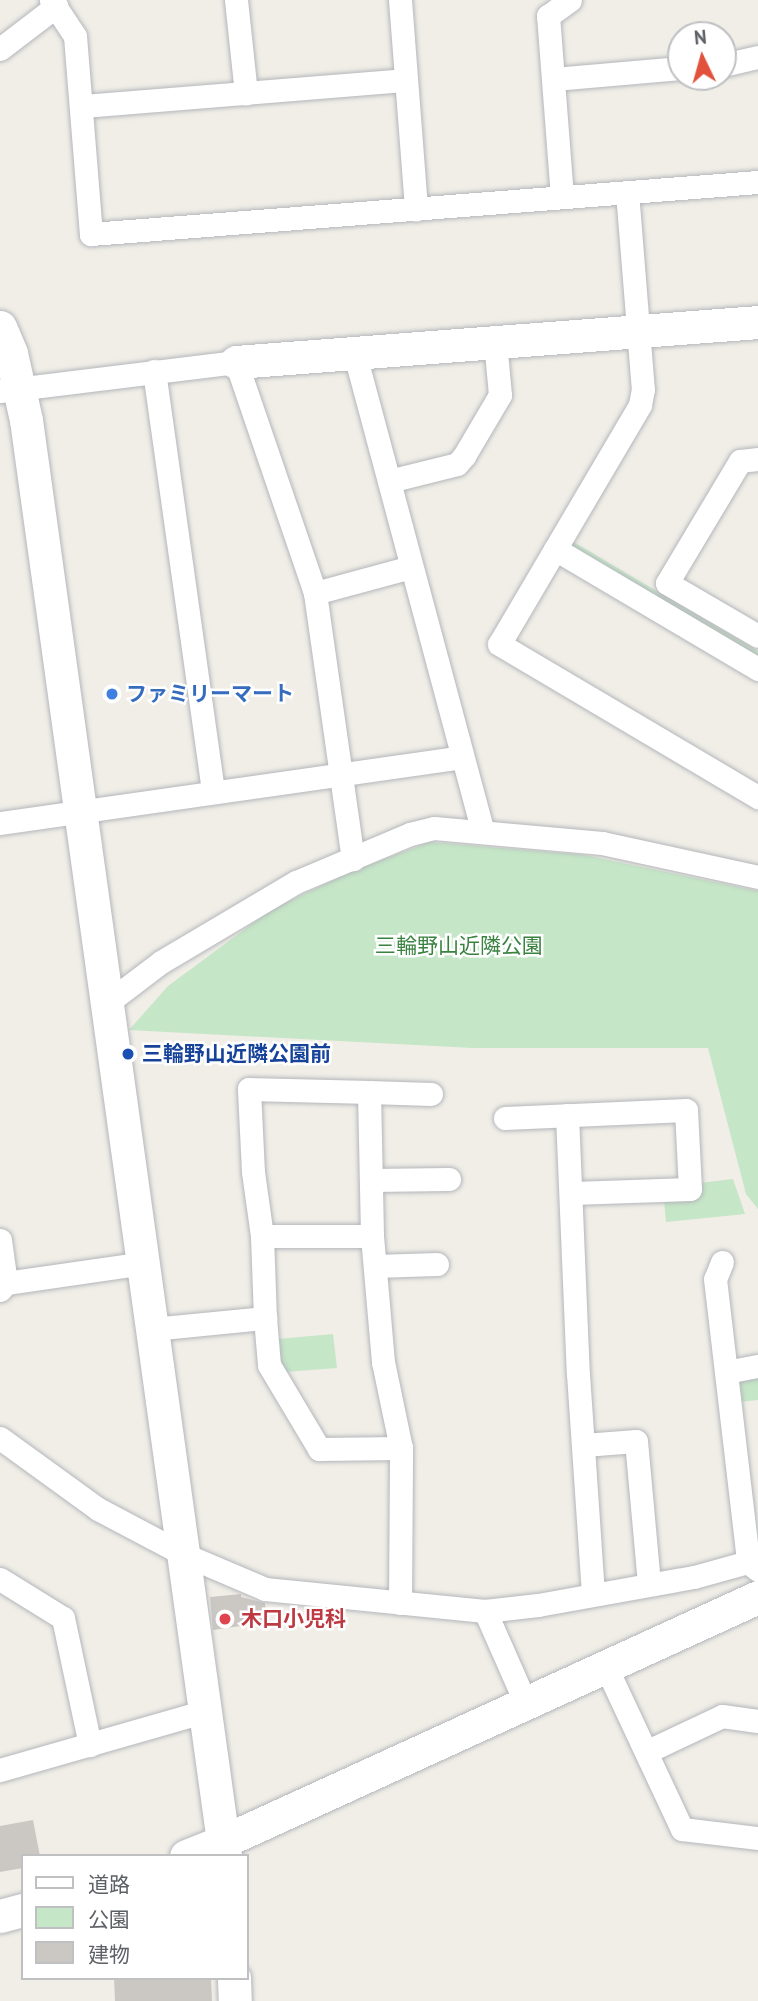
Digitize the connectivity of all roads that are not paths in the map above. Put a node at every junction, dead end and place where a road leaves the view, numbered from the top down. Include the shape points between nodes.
1 (236, 0) edge
2 (400, 0) edge
3 (570, 0) edge
4 (54, 3) edge
5 (0, 49) edge
6 (758, 57) edge
7 (737, 62) edge
8 (667, 69) edge
9 (554, 79) junction
10 (405, 80) junction
11 (246, 93) junction
12 (82, 106) junction
13 (758, 183) edge
14 (627, 192) junction
15 (562, 197) junction
16 (416, 209) junction
17 (758, 321) edge
18 (0, 327) edge
19 (639, 330) junction
20 (495, 341) junction
21 (354, 351) junction
22 (236, 362) junction
23 (154, 371) junction
24 (9, 389) edge
25 (758, 459) edge
26 (389, 481) junction
27 (555, 550) junction
28 (411, 567) junction
29 (315, 593) junction
30 (758, 636) edge
31 (758, 670) edge
32 (461, 757) junction
33 (340, 776) junction
34 (213, 792) junction
35 (758, 797) edge
36 (80, 811) junction
37 (0, 823) edge
38 (483, 831) junction
39 (353, 859) junction
40 (758, 877) edge
41 (107, 1003) junction
42 (369, 1093) junction
43 (431, 1094) dead end
44 (567, 1115) junction
45 (505, 1118) dead end
46 (449, 1179) dead end
47 (371, 1180) junction
48 (572, 1193) junction
49 (262, 1236) junction
50 (372, 1236) junction
51 (0, 1240) edge
52 (722, 1262) dead end
53 (144, 1263) junction
54 (437, 1264) dead end
55 (375, 1266) junction
56 (3, 1286) edge
57 (265, 1318) junction
58 (152, 1329) junction
59 (758, 1366) edge
60 (726, 1372) junction
61 (0, 1438) edge
62 (584, 1445) junction
63 (401, 1448) junction
64 (183, 1554) junction
65 (753, 1566) edge
66 (0, 1579) edge
67 (649, 1584) junction
68 (593, 1593) junction
69 (758, 1597) edge
70 (400, 1603) junction
71 (485, 1611) junction
72 (607, 1667) junction
73 (526, 1704) junction
74 (206, 1711) junction
75 (758, 1721) edge
76 (90, 1745) junction
77 (646, 1752) junction
78 (0, 1770) edge
79 (758, 1838) edge
80 (225, 1849) edge
81 (197, 1854) edge
82 (21, 1911) edge
83 (0, 1916) edge
84 (234, 1980) edge
85 (235, 2001) edge

1 - 11 street
2 - 10 street
3 - 9 street via 548,16
4 - 5 street
4 - 12 street via 75,36
6 - 7 street
8 - 9 street
9 - 15 street
10 - 11 street
10 - 16 street
11 - 12 street
12 - 16 street via 91,234
13 - 14 street
14 - 15 street
14 - 19 street
15 - 16 street
17 - 19 street
18 - 24 street via 11,353
19 - 20 street
19 - 27 street via 640,405
20 - 21 street
20 - 26 street via 500,395 464,456 457,464
21 - 22 street
21 - 26 street
22 - 23 street
22 - 29 street
23 - 24 street
23 - 34 street
24 - 36 street via 26,420
25 - 30 street via 740,461 667,583
26 - 28 street
27 - 31 street
27 - 35 street via 499,644
28 - 29 street
28 - 32 street
29 - 33 street
32 - 33 street
32 - 38 street
33 - 34 street
33 - 39 street
34 - 36 street
36 - 37 street
36 - 41 street
38 - 39 street via 434,828
38 - 40 street via 601,843
39 - 41 street via 296,882 161,962
41 - 53 street
42 - 43 street
42 - 47 street
42 - 49 street via 249,1089
44 - 45 street
44 - 48 street
44 - 48 street via 686,1110 690,1189
46 - 47 street
47 - 50 street
48 - 62 street
49 - 50 street
49 - 57 street
50 - 55 street
51 - 56 street
52 - 60 street via 715,1279
53 - 56 street
53 - 58 street
54 - 55 street
55 - 63 street via 383,1362
57 - 58 street
57 - 63 street via 269,1365 318,1449
58 - 64 street
59 - 60 street
60 - 65 street
61 - 64 street via 99,1509
62 - 67 street via 636,1441
62 - 68 street
63 - 70 street
64 - 70 street via 265,1589
64 - 74 street
65 - 67 street
66 - 76 street via 63,1618
67 - 68 street
68 - 71 street
69 - 72 street
70 - 71 street
71 - 73 street
72 - 73 street
72 - 77 street
73 - 80 street
74 - 76 street
74 - 80 street
75 - 77 street via 722,1716
76 - 78 street
77 - 79 street via 682,1829
80 - 81 street
82 - 83 street
84 - 85 street

